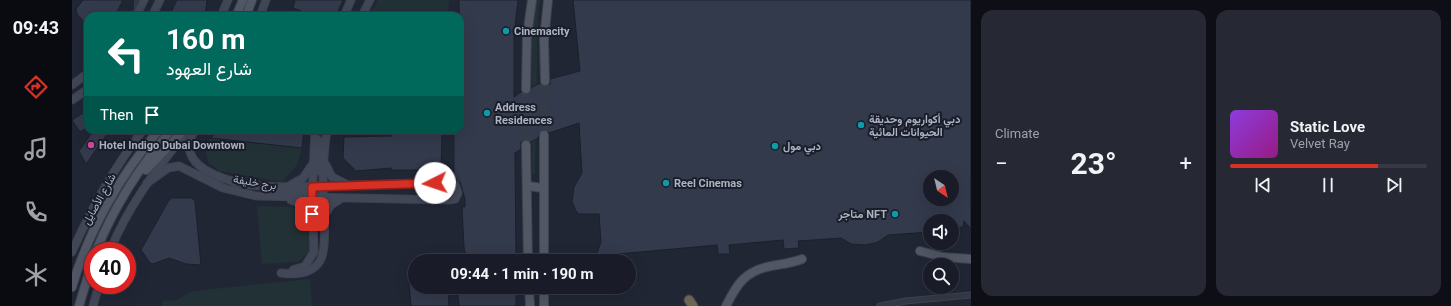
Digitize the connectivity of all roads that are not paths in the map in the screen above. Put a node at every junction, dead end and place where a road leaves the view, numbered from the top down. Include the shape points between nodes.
1 (138, 0) edge
2 (144, 0) edge
3 (160, 0) edge
4 (228, 0) edge
5 (243, 0) edge
6 (252, 0) edge
7 (266, 0) edge
8 (351, 0) edge
9 (370, 0) edge
10 (532, 0) edge
11 (548, 0) edge
12 (136, 12) edge
13 (138, 12) edge
14 (154, 12) edge
15 (223, 12) edge
16 (238, 12) edge
17 (248, 12) edge
18 (262, 12) edge
19 (346, 12) edge
20 (364, 12) edge
21 (84, 76) edge
22 (544, 81) tunnel mouth
23 (72, 85) edge
24 (526, 89) tunnel mouth
25 (84, 92) edge
26 (72, 100) edge
27 (140, 134) edge
28 (151, 134) edge
29 (156, 134) edge
30 (168, 134) edge
31 (180, 134) edge
32 (185, 134) edge
33 (192, 134) edge
34 (315, 134) edge
35 (318, 134) edge
36 (327, 134) edge
37 (544, 135) tunnel mouth
38 (526, 145) tunnel mouth
39 (140, 152) junction
40 (324, 161) junction
41 (313, 163) junction
42 (324, 171) junction
43 (147, 183) junction
44 (323, 186) junction
45 (352, 186) junction
46 (528, 186) junction
47 (285, 187) junction
48 (543, 188) junction
49 (128, 189) junction
50 (312, 192) junction
51 (245, 194) junction
52 (285, 198) junction
53 (323, 198) junction
54 (342, 198) junction
55 (312, 214) junction
56 (324, 218) junction
57 (100, 242) edge
58 (114, 242) edge
59 (920, 251) dead end
60 (72, 252) edge
61 (528, 254) edge
62 (544, 254) edge
63 (802, 259) dead end
64 (971, 260) edge
65 (72, 287) edge
66 (84, 287) edge
67 (96, 294) edge
68 (529, 294) edge
69 (544, 294) edge
70 (971, 295) edge
71 (78, 306) edge
72 (93, 306) edge
73 (530, 306) edge
74 (544, 306) edge
75 (726, 306) edge
76 (880, 306) edge

1 - 12 street
2 - 13 street
3 - 14 street
4 - 15 street
5 - 16 main road
6 - 17 main road
7 - 18 street
8 - 19 street
9 - 20 street
10 - 24 main road via 527,36
11 - 22 main road via 544,40
21 - 23 street
25 - 26 street
27 - 60 street, شارع الأصايل via 102,192
28 - 39 main road
29 - 39 main road, شارع الأصايل
30 - 49 main road, شارع الأصايل
31 - 49 main road
32 - 43 street
33 - 47 street via 189,140 189,153 204,169 240,183
34 - 41 street
35 - 42 street via 319,169 321,172
36 - 40 street
37 - 48 main road
38 - 46 main road
39 - 65 main road, شارع الأصايل via 99,220
40 - 42 street
40 - 45 street via 332,177
41 - 47 street via 303,178
41 - 50 street
42 - 44 street
43 - 51 street, برج خليفة via 168,168 179,166 218,186
43 - 58 street
44 - 45 street
44 - 50 street
44 - 53 street
45 - 54 street, برج خليفة via 448,182 457,186 458,193 452,200
46 - 48 main road
46 - 61 main road
47 - 50 street
48 - 62 main road
49 - 57 main road, شارع الأصايل
50 - 51 street
50 - 52 street, برج خليفة
50 - 53 street, برج خليفة
50 - 55 street
51 - 52 street, برج خليفة
52 - 55 street via 302,204
53 - 54 street, برج خليفة
53 - 56 street
54 - 56 street via 331,205
55 - 56 street via 315,247 312,257 300,269 281,273 305,272 318,264 324,250
59 - 64 main road via 942,257
63 - 75 main road via 759,269 749,275 738,283
66 - 71 main road
67 - 72 street
68 - 73 main road
69 - 74 main road
70 - 76 street

